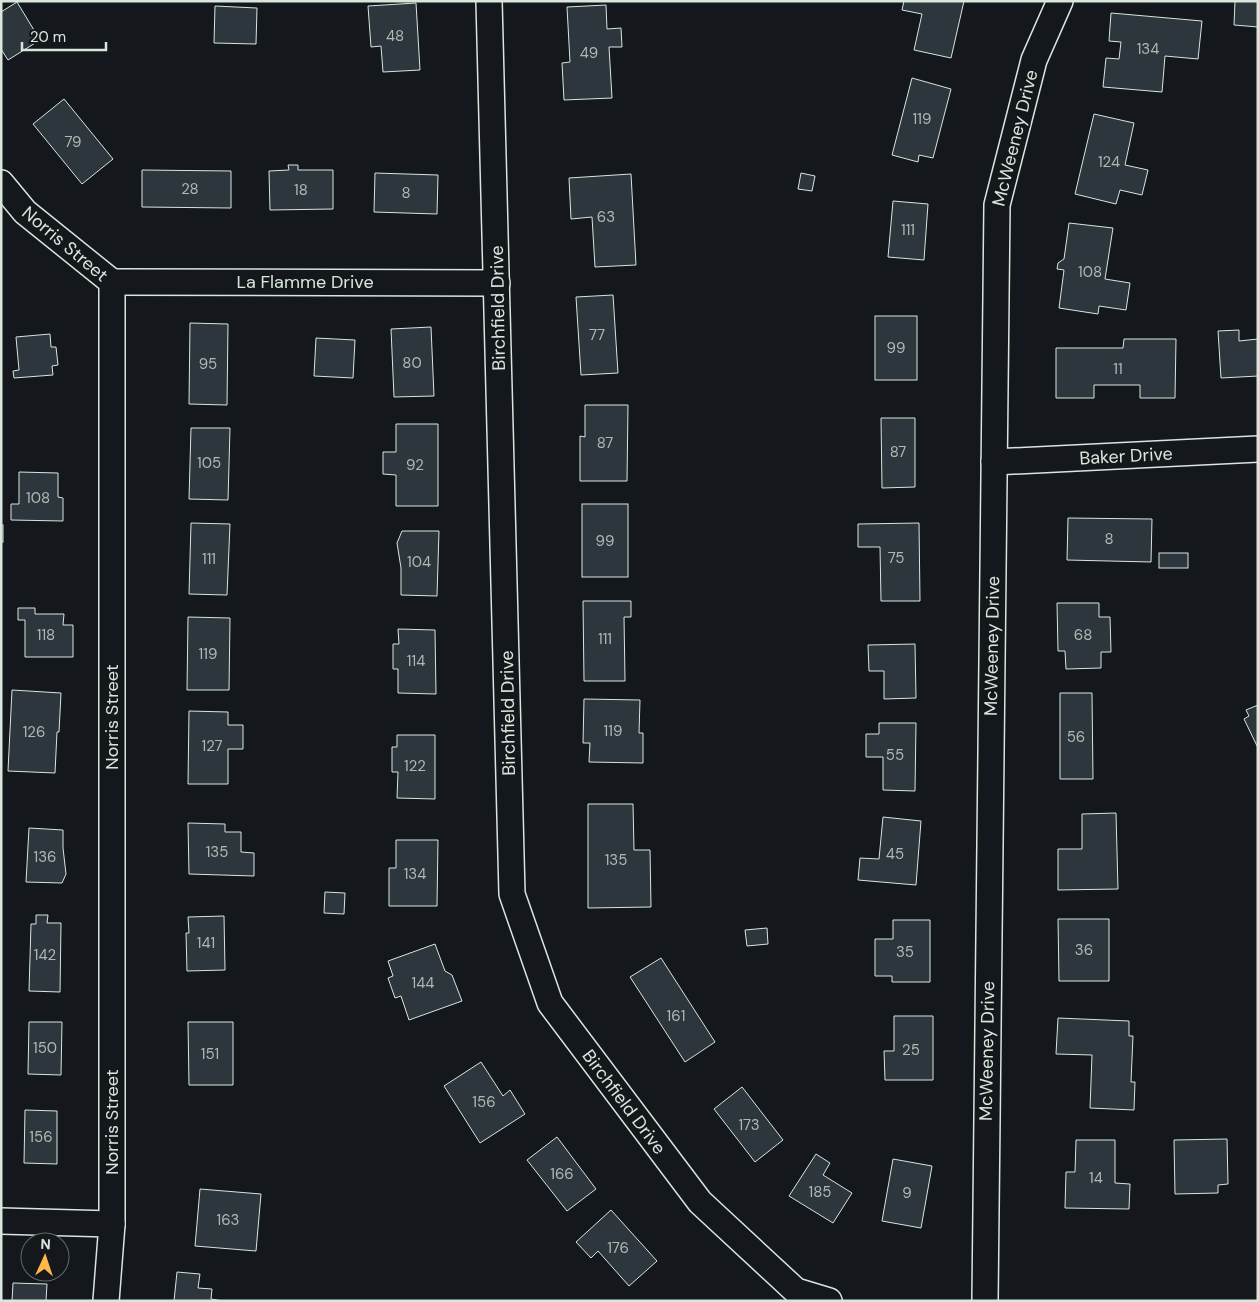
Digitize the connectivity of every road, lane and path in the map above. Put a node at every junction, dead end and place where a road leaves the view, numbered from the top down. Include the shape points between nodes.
1 (489, 1) edge
2 (1060, 1) edge
3 (1, 183) edge
4 (112, 282) junction
5 (497, 283) junction
6 (1258, 449) edge
7 (994, 462) junction
8 (1, 1221) edge
9 (112, 1224) junction
10 (106, 1301) edge
11 (829, 1301) edge
12 (985, 1301) edge

1 - 5 street, Birchfield Drive
2 - 7 street, McWeeney Drive via 1034,60 997,205
3 - 4 street, Norris Street via 25,212
4 - 5 street, La Flamme Drive
4 - 9 street, Norris Street
5 - 11 street, Birchfield Drive via 512,894 550,1003 700,1202 796,1291
6 - 7 street, Baker Drive
7 - 12 street, McWeeney Drive
8 - 9 street
9 - 10 street, Norris Street

